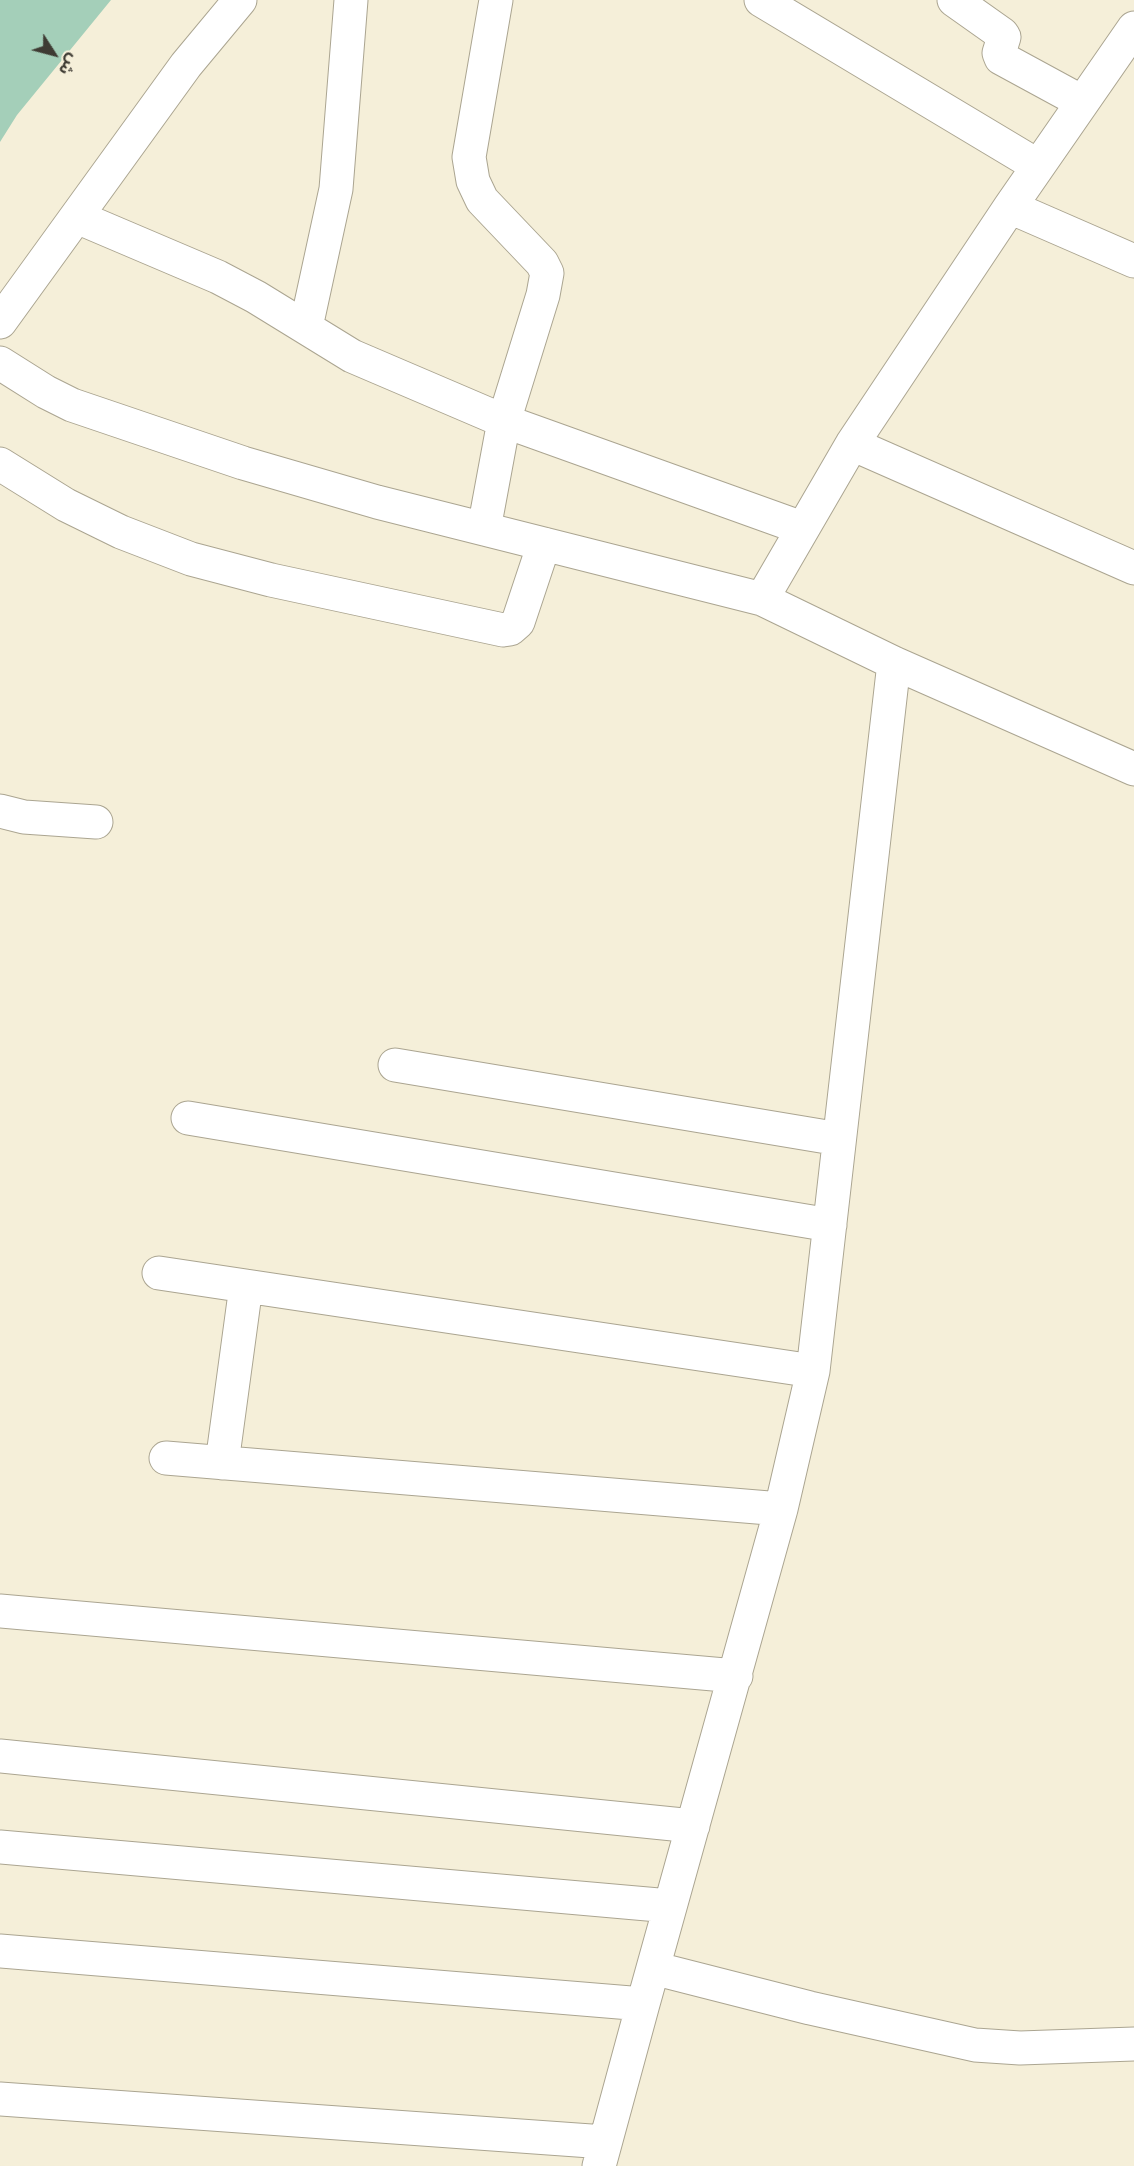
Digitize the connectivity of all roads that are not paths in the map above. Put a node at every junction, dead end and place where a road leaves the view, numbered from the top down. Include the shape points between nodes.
1 (240, 0) edge
2 (351, 0) edge
3 (496, 0) edge
4 (761, 0) edge
5 (954, 0) edge
6 (1134, 28) edge
7 (1083, 102) junction
8 (1038, 166) junction
9 (1010, 207) junction
10 (77, 216) junction
11 (1134, 261) edge
12 (0, 322) edge
13 (306, 327) junction
14 (0, 363) edge
15 (504, 421) junction
16 (852, 444) junction
17 (0, 464) edge
18 (802, 528) junction
19 (484, 529) junction
20 (544, 544) junction
21 (1134, 568) edge
22 (762, 599) junction
23 (894, 663) junction
24 (1134, 769) edge
25 (0, 811) edge
26 (96, 822) dead end
27 (395, 1065) dead end
28 (188, 1118) dead end
29 (839, 1139) junction
30 (830, 1225) junction
31 (159, 1273) dead end
32 (246, 1286) junction
33 (813, 1371) junction
34 (166, 1458) dead end
35 (222, 1462) junction
36 (781, 1509) junction
37 (0, 1611) edge
38 (736, 1676) junction
39 (0, 1756) edge
40 (693, 1826) junction
41 (0, 1847) edge
42 (670, 1906) junction
43 (0, 1951) edge
44 (653, 1968) junction
45 (643, 2004) junction
46 (1134, 2044) edge
47 (0, 2099) edge
48 (602, 2154) edge

1 - 10 street via 186,65
2 - 13 street via 336,189
3 - 15 street via 469,157 473,181 482,200 547,273
4 - 8 street
5 - 7 street via 1002,34 1001,58
6 - 7 street
7 - 8 street
8 - 9 street
9 - 11 street
9 - 16 street
10 - 12 street
10 - 13 street via 218,277
13 - 15 street via 351,356
14 - 19 street via 46,392 98,415 243,463
15 - 18 street
15 - 19 street
16 - 18 street
16 - 21 street
17 - 20 street via 66,505 121,532 191,558 271,580 503,630 518,622
18 - 22 street
19 - 20 street
20 - 22 street
22 - 23 street
23 - 24 street
23 - 29 street
25 - 26 street via 24,817
27 - 29 street
28 - 30 street
29 - 30 street
30 - 33 street
31 - 32 street
32 - 33 street
32 - 35 street
33 - 36 street
34 - 35 street
35 - 36 street
36 - 38 street
37 - 38 street
38 - 40 street
39 - 40 street
40 - 42 street
41 - 42 street
42 - 44 street
43 - 45 street
44 - 45 street
44 - 46 street via 975,2045 1020,2048
45 - 48 street
47 - 48 street

